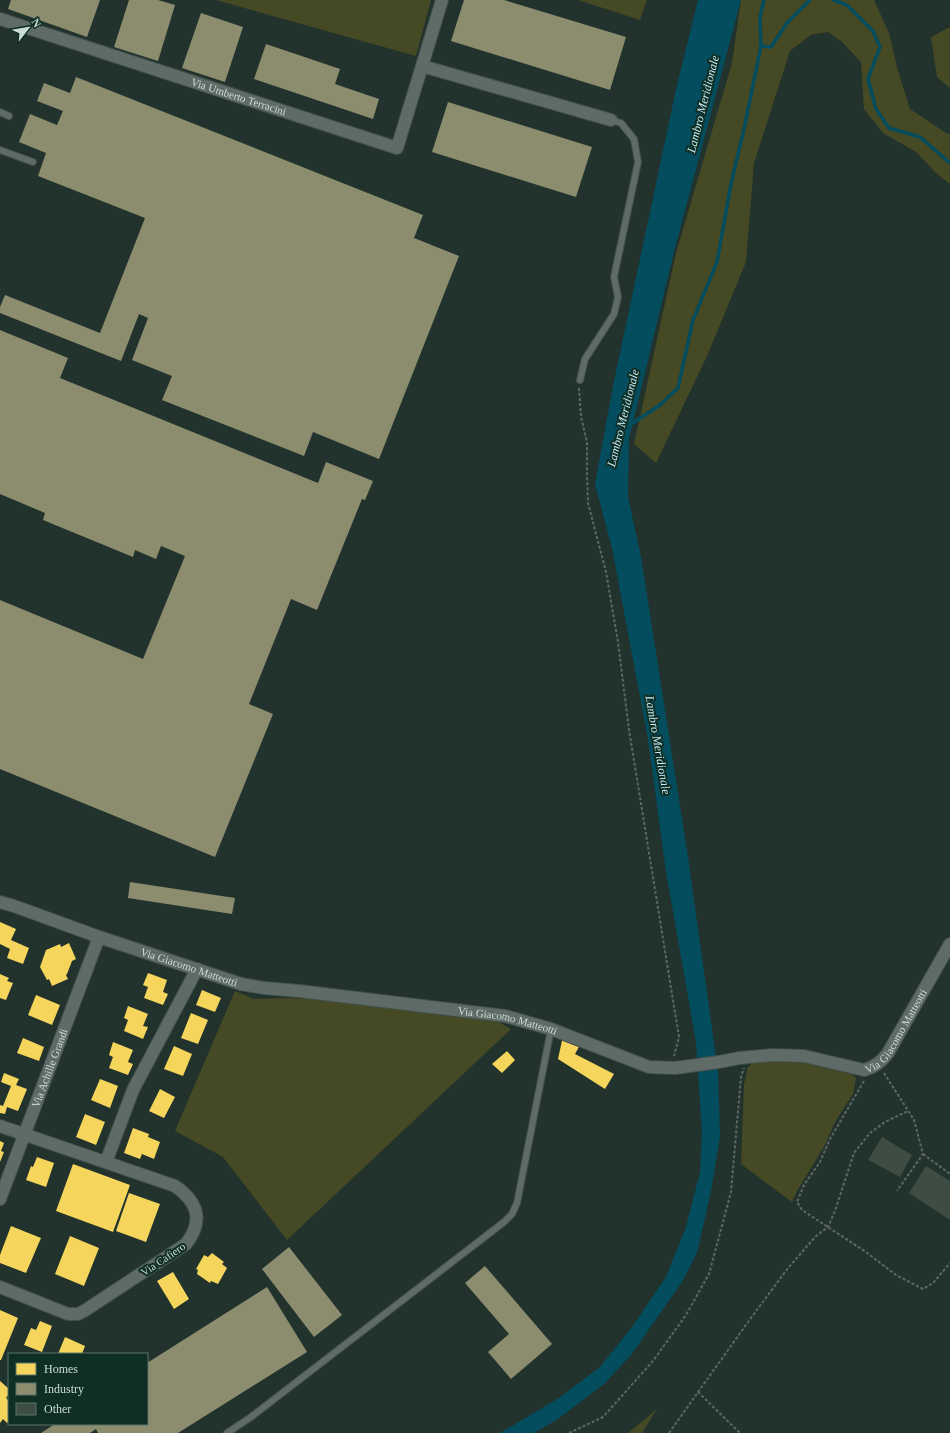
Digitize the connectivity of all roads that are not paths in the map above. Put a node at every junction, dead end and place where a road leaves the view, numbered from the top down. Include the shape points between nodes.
1 (442, 0) edge
2 (0, 18) edge
3 (422, 66) junction
4 (0, 112) edge
5 (9, 116) dead end
6 (611, 120) joint
7 (0, 150) edge
8 (33, 162) dead end
9 (580, 380) road end
10 (0, 902) edge
11 (99, 937) junction
12 (950, 944) edge
13 (198, 970) junction
14 (551, 1029) junction
15 (0, 1126) edge
16 (25, 1134) junction
17 (106, 1162) junction
18 (0, 1198) edge
19 (0, 1287) edge
20 (227, 1433) edge

1 - 3 street, Via Umberto Terracini
2 - 3 street, Via Umberto Terracini via 397,148
3 - 6 street
4 - 5 lane
6 - 9 lane via 621,124 634,139 638,162 614,277 618,297 614,314 585,359
7 - 8 lane
10 - 11 street, Via Giacomo Matteotti
11 - 13 street, Via Giacomo Matteotti
11 - 16 street, Via Achille Grandi
12 - 14 street, Via Giacomo Matteotti via 888,1053 875,1066 864,1070 804,1056 747,1057 695,1066 649,1067
13 - 14 street, Via Giacomo Matteotti via 241,984 264,988 505,1016
13 - 17 street via 133,1090
14 - 20 lane via 517,1203 512,1214 264,1408
15 - 16 street, Via Cafiero
16 - 17 street, Via Cafiero
16 - 18 street, Via Achille Grandi
17 - 19 street, Via Cafiero via 176,1186 185,1192 196,1212 196,1226 186,1244 78,1314 68,1314

